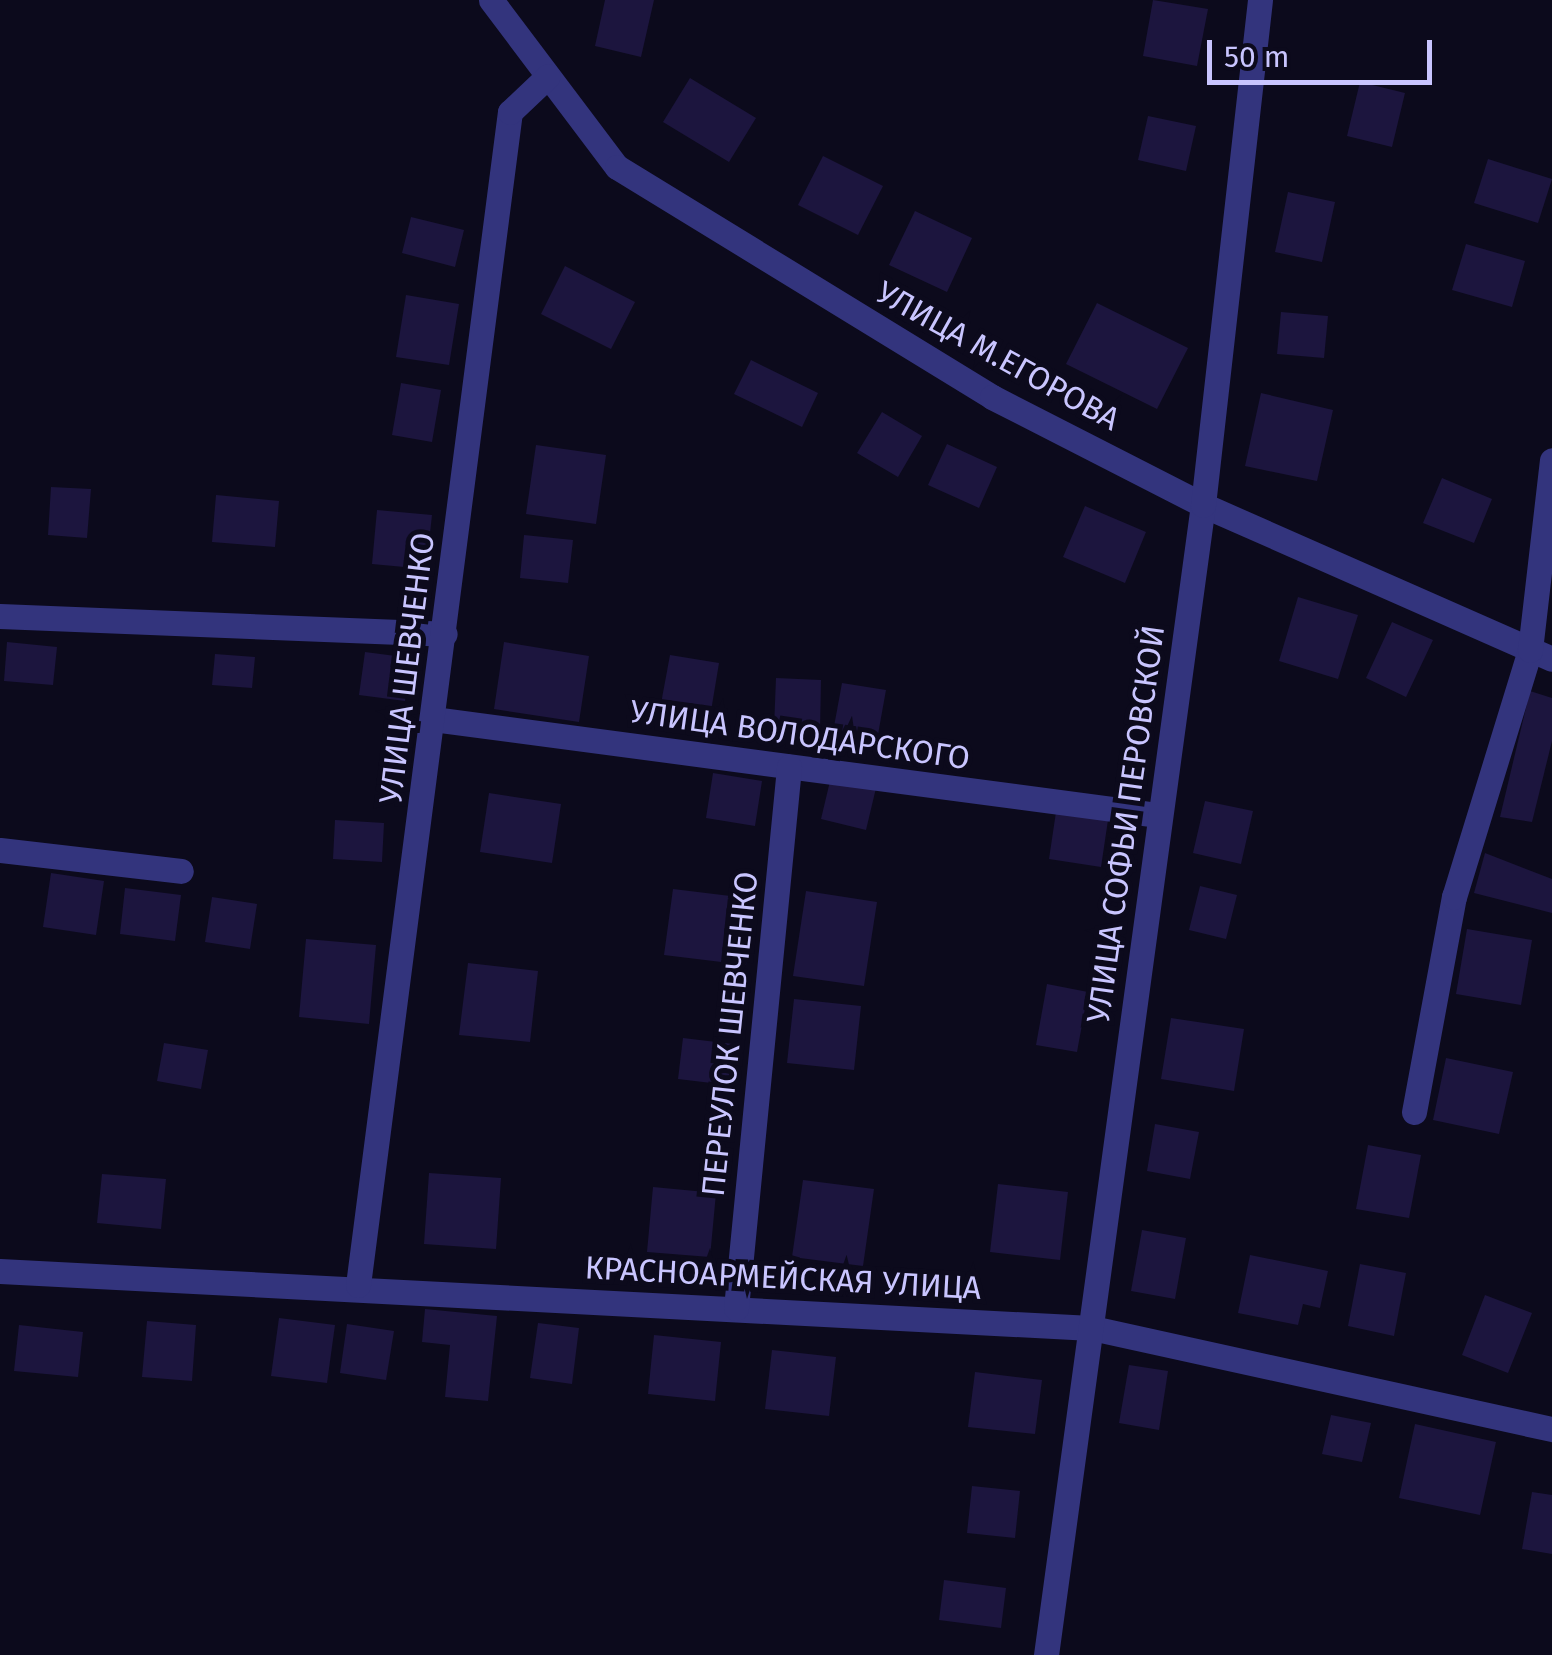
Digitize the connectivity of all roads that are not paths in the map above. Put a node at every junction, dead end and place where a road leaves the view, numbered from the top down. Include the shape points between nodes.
1 (491, 0) edge
2 (1260, 0) edge
3 (548, 76) junction
4 (1552, 460) edge
5 (1203, 504) junction
6 (0, 616) edge
7 (445, 634) junction
8 (1541, 655) edge
9 (433, 719) junction
10 (789, 766) junction
11 (1157, 815) junction
12 (0, 850) edge
13 (181, 870) dead end
14 (1414, 1112) dead end
15 (0, 1271) edge
16 (358, 1285) junction
17 (736, 1308) junction
18 (1092, 1328) junction
19 (1552, 1429) edge
20 (1046, 1655) edge

1 - 3 street, УЛИЦА М.ЕГОРОВА
2 - 5 street, УЛИЦА СОФЬИ ПЕРОВСКОЙ
3 - 5 street, УЛИЦА М.ЕГОРОВА via 616,167 992,397
3 - 7 street, УЛИЦА ШЕВЧЕНКО via 510,112
4 - 8 street
5 - 8 street, УЛИЦА М.ЕГОРОВА
5 - 11 street, УЛИЦА СОФЬИ ПЕРОВСКОЙ
6 - 7 street
7 - 9 street, УЛИЦА ШЕВЧЕНКО
8 - 14 street via 1454,897
9 - 10 street, УЛИЦА ВОЛОДАРСКОГО
9 - 16 street, УЛИЦА ШЕВЧЕНКО
10 - 11 street, УЛИЦА ВОЛОДАРСКОГО
10 - 17 street, ПЕРЕУЛОК ШЕВЧЕНКО
11 - 18 street, УЛИЦА СОФЬИ ПЕРОВСКОЙ
12 - 13 street
15 - 16 street, КРАСНОАРМЕЙСКАЯ УЛИЦА
16 - 17 street, КРАСНОАРМЕЙСКАЯ УЛИЦА
17 - 18 street, КРАСНОАРМЕЙСКАЯ УЛИЦА
18 - 19 street, КРАСНОАРМЕЙСКАЯ УЛИЦА
18 - 20 street, УЛИЦА СОФЬИ ПЕРОВСКОЙ

